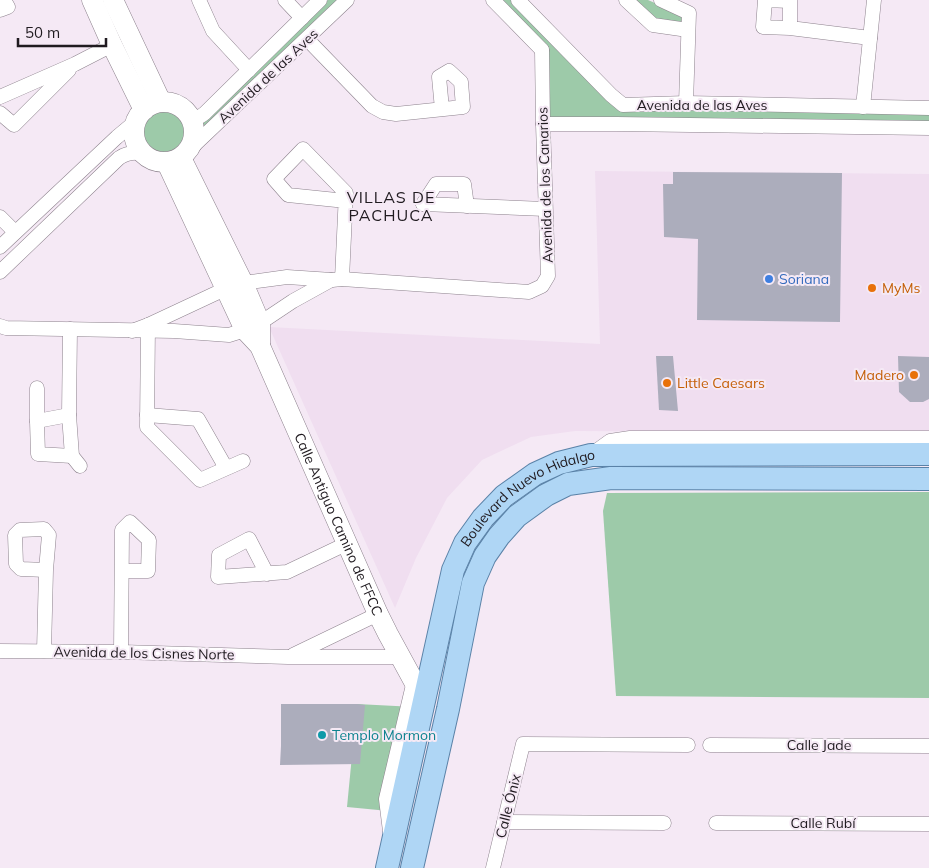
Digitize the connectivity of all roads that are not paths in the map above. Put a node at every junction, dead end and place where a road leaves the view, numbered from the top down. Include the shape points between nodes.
1 (4, 0) edge
2 (92, 0) edge
3 (114, 0) edge
4 (199, 0) edge
5 (285, 0) edge
6 (320, 0) edge
7 (347, 0) edge
8 (493, 0) edge
9 (518, 0) edge
10 (626, 0) edge
11 (661, 0) edge
12 (874, 0) edge
13 (0, 10) edge
14 (302, 18) junction
15 (790, 28) dead end
16 (688, 30) junction
17 (870, 38) junction
18 (307, 39) junction
19 (559, 42) junction
20 (112, 45) junction
21 (542, 50) junction
22 (75, 64) junction
23 (249, 70) junction
24 (0, 97) edge
25 (686, 103) junction
26 (623, 105) junction
27 (863, 107) junction
28 (929, 108) edge
29 (442, 109) dead end
30 (147, 111) junction
31 (0, 113) edge
32 (190, 117) junction
33 (543, 124) junction
34 (616, 124) junction
35 (929, 128) edge
36 (141, 153) junction
37 (179, 157) junction
38 (346, 201) junction
39 (467, 206) junction
40 (545, 210) junction
41 (0, 217) edge
42 (15, 232) junction
43 (0, 247) edge
44 (0, 273) edge
45 (287, 277) junction
46 (337, 280) junction
47 (234, 286) junction
48 (293, 301) junction
49 (167, 316) junction
50 (0, 326) edge
51 (252, 327) junction
52 (147, 328) junction
53 (70, 329) junction
54 (174, 331) junction
55 (37, 388) dead end
56 (69, 415) junction
57 (147, 415) junction
58 (36, 421) junction
59 (929, 438) edge
60 (860, 449) junction
61 (929, 454) edge
62 (243, 460) dead end
63 (226, 468) junction
64 (860, 479) junction
65 (929, 479) edge
66 (348, 543) junction
67 (46, 570) dead end
68 (122, 571) dead end
69 (267, 574) dead end
70 (444, 607) junction
71 (378, 614) junction
72 (328, 639) junction
73 (0, 651) edge
74 (44, 651) junction
75 (121, 652) junction
76 (424, 656) junction
77 (288, 657) junction
78 (336, 657) junction
79 (400, 657) junction
80 (416, 700) junction
81 (688, 745) dead end
82 (710, 745) dead end
83 (929, 746) edge
84 (423, 819) junction
85 (504, 822) junction
86 (664, 823) dead end
87 (716, 823) dead end
88 (929, 824) edge
89 (387, 868) edge
90 (412, 868) edge
91 (494, 868) edge

1 - 13 street via 8,6
2 - 20 main road
3 - 30 main road
4 - 23 street via 213,31
5 - 14 street
6 - 14 street, Avenida de las Aves
7 - 18 street, Avenida de las Aves
8 - 21 street
9 - 19 street, Avenida de las Aves
10 - 16 street via 652,25
11 - 16 street via 689,13
12 - 17 street
14 - 23 street, Avenida de las Aves
15 - 17 street
16 - 25 street
17 - 27 street
18 - 29 street via 372,106 396,114
18 - 37 street, Avenida de las Aves
19 - 21 street
19 - 26 street, Avenida de las Aves
20 - 22 street
20 - 30 main road
21 - 33 street, Avenida de los Canarios
22 - 24 street
22 - 31 street via 14,125
23 - 32 street, Avenida de las Aves via 200,118
25 - 26 street, Avenida de las Aves
25 - 27 street, Avenida de las Aves
26 - 34 street
27 - 28 street, Avenida de las Aves
30 - 32 main road via 175,103
30 - 36 main road via 133,131
30 - 42 street
32 - 37 main road via 194,124 193,143
33 - 34 street, Avenida de las Aves
33 - 40 street, Avenida de los Canarios
34 - 35 street, Avenida de las Aves
36 - 37 main road via 153,161
36 - 44 street via 132,152 119,158
37 - 47 main road, Calle Antiguo Camino de FFCC
38 - 38 street via 346,193 303,150 274,179 288,195
38 - 46 street
39 - 39 street via 464,184 436,184 423,204
39 - 40 street
40 - 46 street, Avenida de los Canarios via 548,276 542,286 530,292
41 - 42 street
42 - 43 street
45 - 46 street, Avenida de los Canarios
45 - 47 street, Avenida de los Canarios
45 - 48 street via 292,284
46 - 48 street, Avenida de los Canarios
47 - 49 street, Avenida de los Canarios
47 - 51 main road, Calle Antiguo Camino de FFCC
48 - 51 street, Avenida de los Canarios
49 - 52 street, Avenida de los Canarios
49 - 54 street
50 - 53 street, Avenida de los Canarios
51 - 54 street, Avenida de los Canarios via 229,335
51 - 66 main road, Calle Antiguo Camino de FFCC
52 - 53 street, Avenida de los Canarios via 132,331
52 - 54 street, Avenida de los Canarios
52 - 57 street
53 - 56 street
55 - 58 street
56 - 58 street
56 - 58 street via 76,461 38,454
57 - 63 street via 198,419
57 - 63 street via 147,427 200,480
59 - 60 street
60 - 61 main road, Boulevard Nuevo Hidalgo
60 - 64 street
60 - 70 main road, Boulevard Nuevo Hidalgo via 591,455 559,463 535,474 504,496 483,518 465,543 452,570
62 - 63 street
64 - 65 main road, Boulevard Nuevo Hidalgo
64 - 84 main road, Boulevard Nuevo Hidalgo via 611,478 568,484 517,516 485,556 473,583
66 - 69 street via 287,572
66 - 71 main road, Calle Antiguo Camino de FFCC
67 - 74 street
68 - 75 street
70 - 76 main road via 432,626
70 - 80 main road, Boulevard Nuevo Hidalgo
71 - 72 street, Avenida de los Cisnes Norte
71 - 79 main road, Calle Antiguo Camino de FFCC
72 - 77 street, Avenida de los Cisnes Norte
72 - 78 street
73 - 74 street, Avenida de los Cisnes Norte
74 - 75 street, Avenida de los Cisnes Norte
75 - 77 street, Avenida de los Cisnes Norte
76 - 79 main road via 416,660
76 - 80 main road
77 - 78 street, Avenida de los Cisnes Norte
78 - 79 street, Avenida de los Cisnes Norte
79 - 80 main road, Calle Antiguo Camino de FFCC
79 - 80 main road via 405,681
80 - 84 main road via 429,722 431,745 423,786
80 - 89 main road, Boulevard Nuevo Hidalgo
81 - 85 street, Calle Ónix via 524,744
82 - 83 street, Calle Jade
84 - 90 main road, Boulevard Nuevo Hidalgo
85 - 86 street
85 - 91 street, Calle Ónix
87 - 88 street, Calle Rubí

